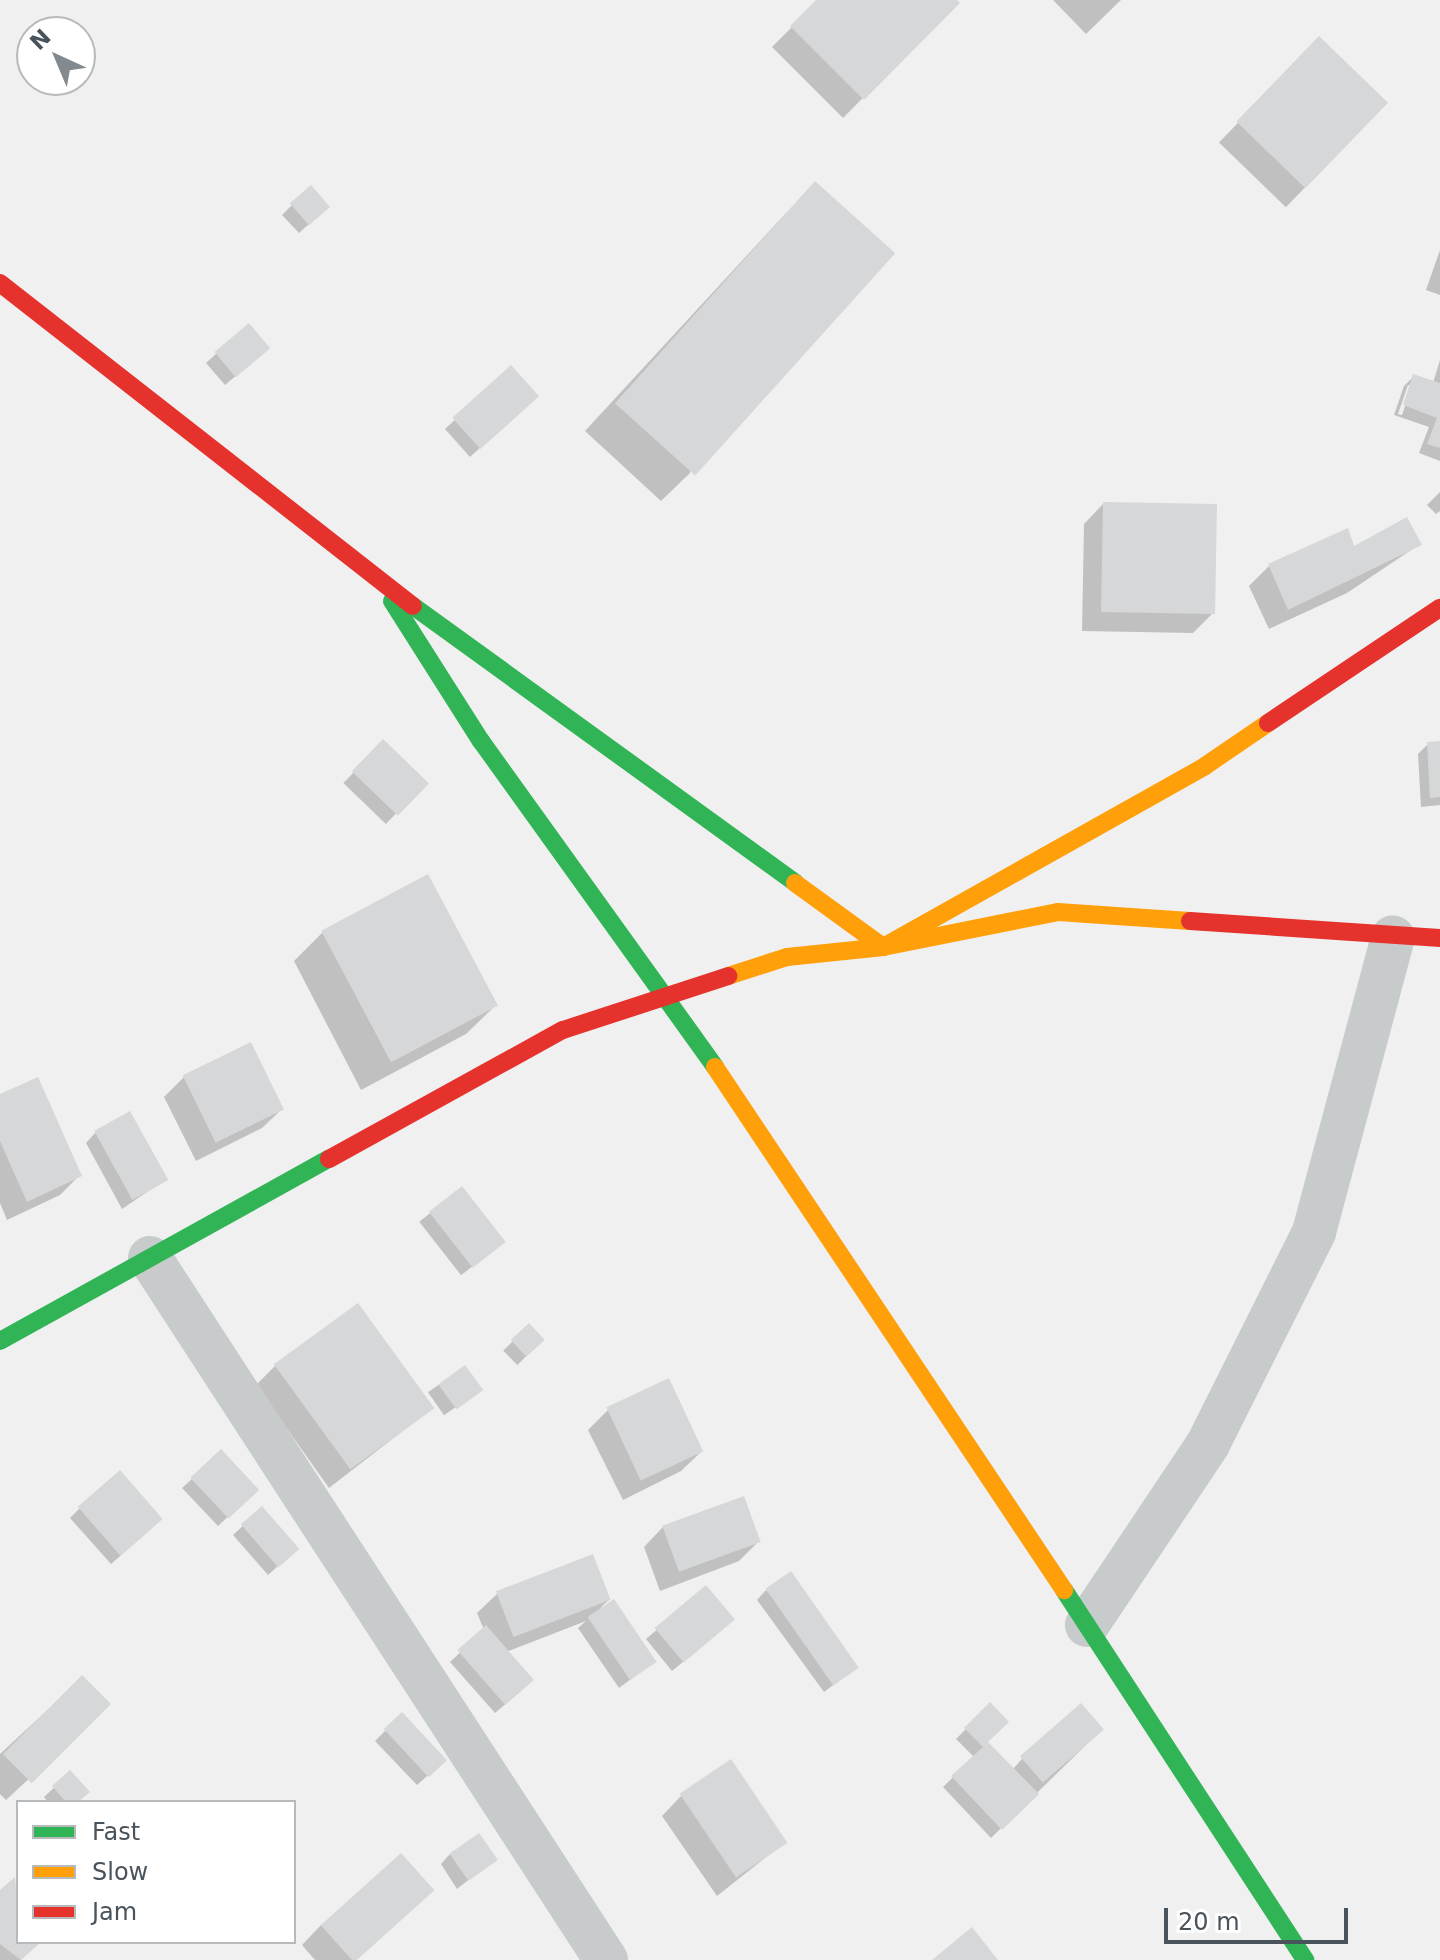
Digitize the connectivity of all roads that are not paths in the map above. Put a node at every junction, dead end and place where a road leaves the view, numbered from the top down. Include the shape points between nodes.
1 (0, 283) edge
2 (380, 582) junction
3 (1440, 608) edge
4 (1393, 937) junction
5 (1440, 938) edge
6 (883, 947) junction
7 (667, 996) junction
8 (150, 1258) junction
9 (0, 1341) edge
10 (1087, 1625) junction
11 (606, 1960) edge
12 (1305, 1960) edge

1 - 2 street
2 - 6 street
2 - 7 street via 481,741
3 - 6 street via 1205,766
4 - 5 street
4 - 6 street via 1058,912
4 - 10 street via 1314,1232 1208,1444
6 - 7 street via 787,957
7 - 8 street via 563,1030
7 - 10 street
8 - 9 street
8 - 11 street
10 - 12 street

